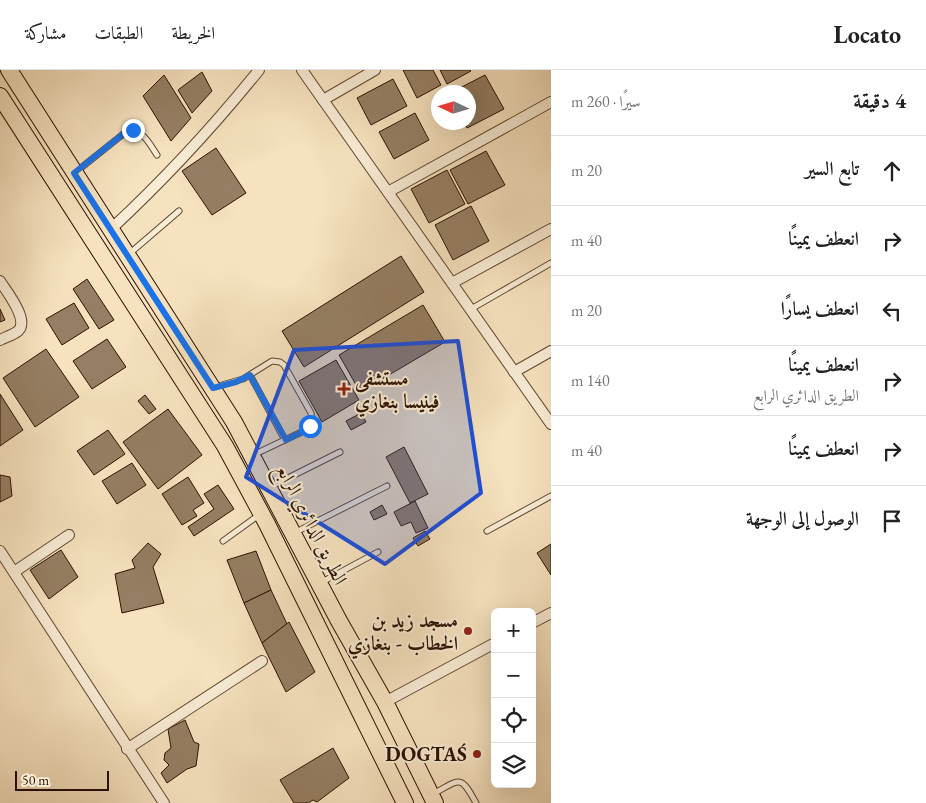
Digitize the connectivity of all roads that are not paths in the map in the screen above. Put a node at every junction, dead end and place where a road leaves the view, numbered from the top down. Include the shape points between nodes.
1 (258, 70) edge
2 (302, 70) edge
3 (375, 70) edge
4 (13, 76) edge
5 (0, 95) edge
6 (323, 100) junction
7 (551, 102) edge
8 (157, 155) dead end
9 (74, 173) junction
10 (388, 192) junction
11 (179, 211) dead end
12 (551, 229) edge
13 (110, 230) junction
14 (127, 256) junction
15 (551, 263) edge
16 (0, 281) edge
17 (452, 283) junction
18 (470, 309) junction
19 (0, 340) edge
20 (551, 351) edge
21 (514, 372) junction
22 (250, 375) junction
23 (213, 388) junction
24 (551, 424) edge
25 (286, 440) junction
26 (340, 452) dead end
27 (253, 456) junction
28 (387, 486) dead end
29 (270, 487) junction
30 (551, 496) edge
31 (261, 514) junction
32 (487, 530) dead end
33 (293, 533) junction
34 (69, 536) dead end
35 (223, 541) dead end
36 (0, 551) edge
37 (378, 552) dead end
38 (14, 572) junction
39 (319, 583) junction
40 (551, 614) edge
41 (536, 621) edge
42 (491, 645) edge
43 (262, 662) dead end
44 (385, 702) junction
45 (127, 749) junction
46 (433, 799) edge
47 (164, 803) edge
48 (405, 803) edge
49 (476, 803) edge

1 - 13 street via 203,137
2 - 6 street
3 - 6 street
4 - 5 main road
4 - 9 main road, الطريق الدائري الرابع
5 - 31 main road, الطريق الدائري الرابع via 207,417
6 - 10 street
7 - 10 street
8 - 9 lane via 138,132 127,131
9 - 13 main road, الطريق الدائري الرابع
10 - 17 street
11 - 14 lane
12 - 17 street
13 - 14 main road, الطريق الدائري الرابع
14 - 23 main road, الطريق الدائري الرابع
15 - 18 lane
16 - 19 street via 22,322 18,331
17 - 18 street
18 - 21 street
20 - 21 street
21 - 24 street
22 - 23 lane
22 - 25 lane
22 - 25 lane via 272,361 280,362 311,413 308,429
23 - 27 main road, الطريق الدائري الرابع
25 - 27 lane
26 - 29 lane
27 - 29 main road, الطريق الدائري الرابع
28 - 33 lane
29 - 33 main road, الطريق الدائري الرابع
30 - 32 lane
31 - 35 lane
31 - 48 main road, الطريق الدائري الرابع
33 - 39 main road, الطريق الدائري الرابع
34 - 38 street
36 - 38 street
37 - 39 lane
38 - 45 street
39 - 44 main road, الطريق الدائري الرابع
40 - 41 street
42 - 44 street
43 - 45 street
44 - 46 main road, الطريق الدائري الرابع
45 - 47 street
46 - 49 lane via 460,782 466,784

